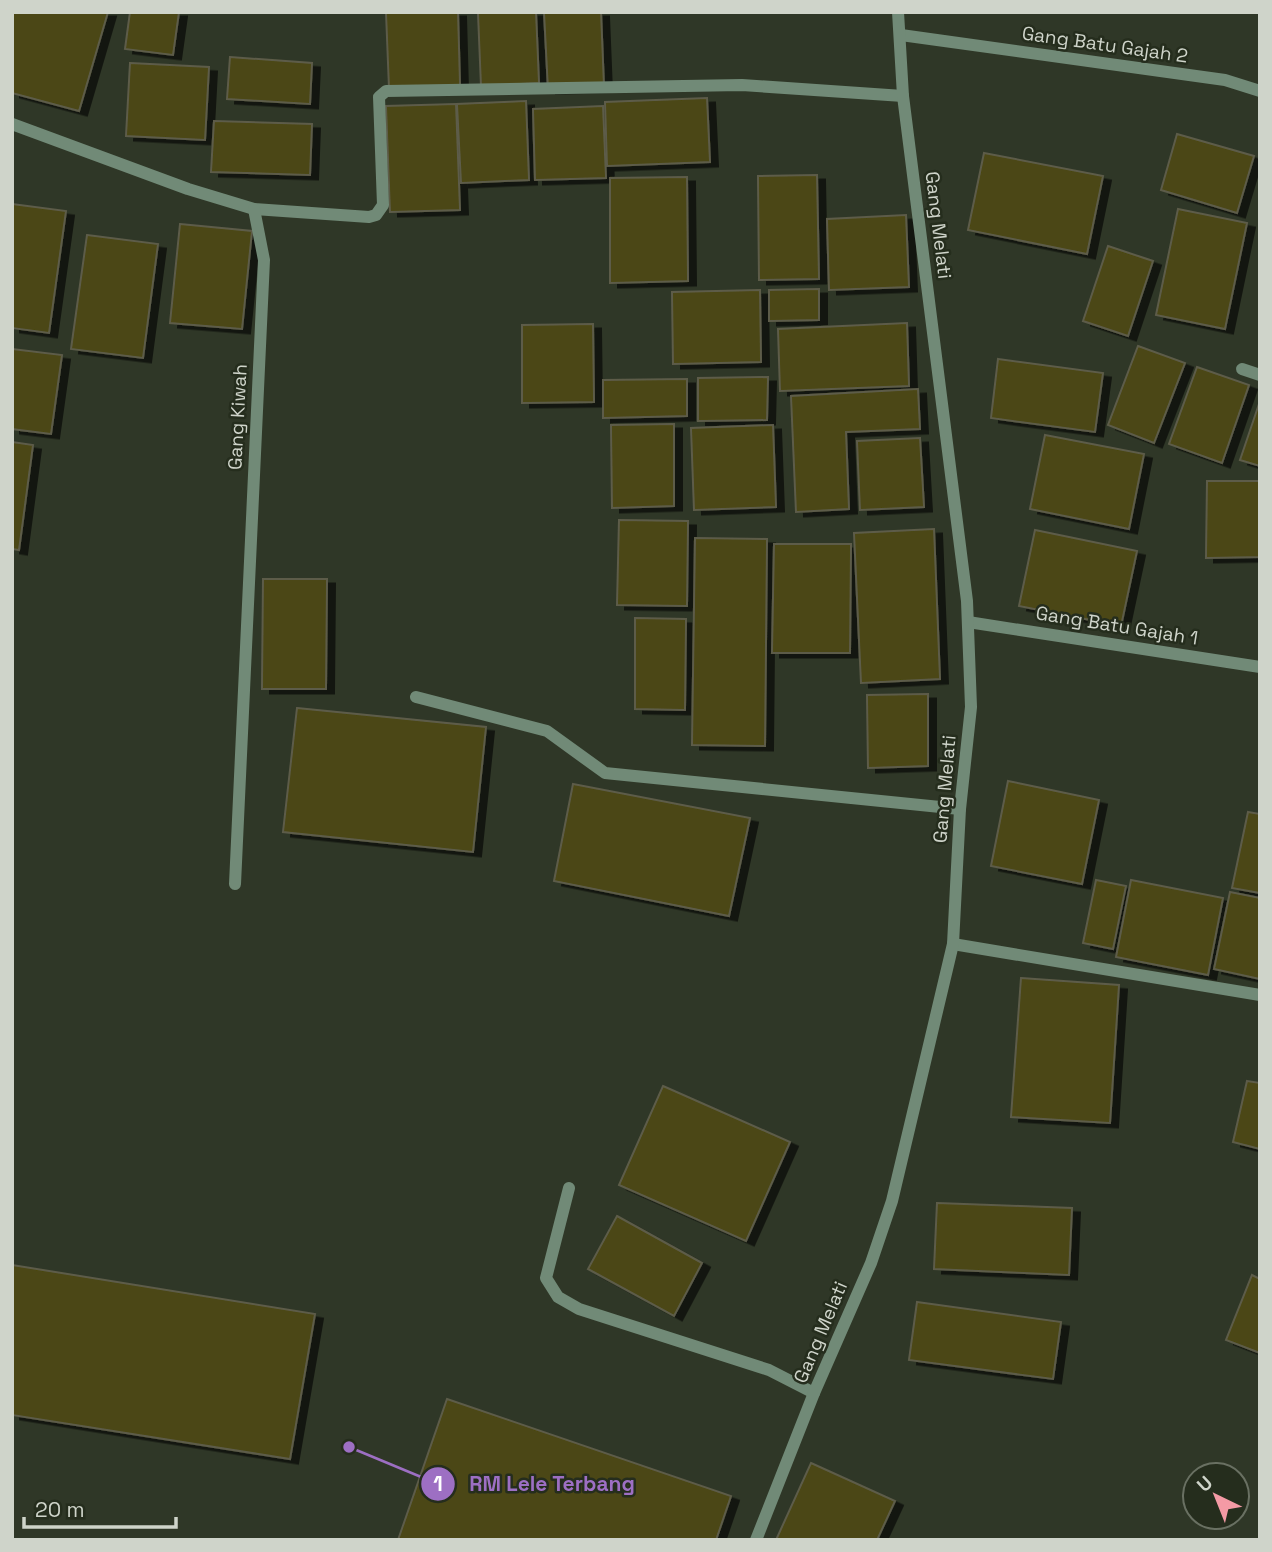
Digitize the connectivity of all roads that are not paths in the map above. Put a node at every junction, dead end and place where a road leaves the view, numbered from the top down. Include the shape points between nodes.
1 (898, 12) edge
2 (901, 35) junction
3 (1260, 92) edge
4 (903, 96) junction
5 (12, 124) edge
6 (254, 209) junction
7 (1242, 369) dead end
8 (1260, 375) edge
9 (968, 622) junction
10 (1260, 667) edge
11 (416, 697) dead end
12 (960, 808) junction
13 (235, 884) dead end
14 (953, 944) junction
15 (1260, 995) edge
16 (569, 1188) dead end
17 (814, 1393) junction
18 (756, 1540) edge

1 - 2 street, Gang Melati
2 - 3 street, Gang Batu Gajah 2 via 1225,80
2 - 4 street, Gang Melati
4 - 6 street via 743,85 386,91 379,97 383,205 376,215
4 - 9 street, Gang Melati
5 - 6 street
6 - 13 street, Gang Kiwah via 264,260
7 - 8 street
9 - 10 street, Gang Batu Gajah 1
9 - 12 street, Gang Melati via 971,707
11 - 12 street via 547,731 605,773
12 - 14 street, Gang Melati
14 - 15 street
14 - 17 street, Gang Melati via 892,1200 871,1263
16 - 17 street via 546,1278 558,1297 579,1309 769,1370
17 - 18 street, Gang Melati

